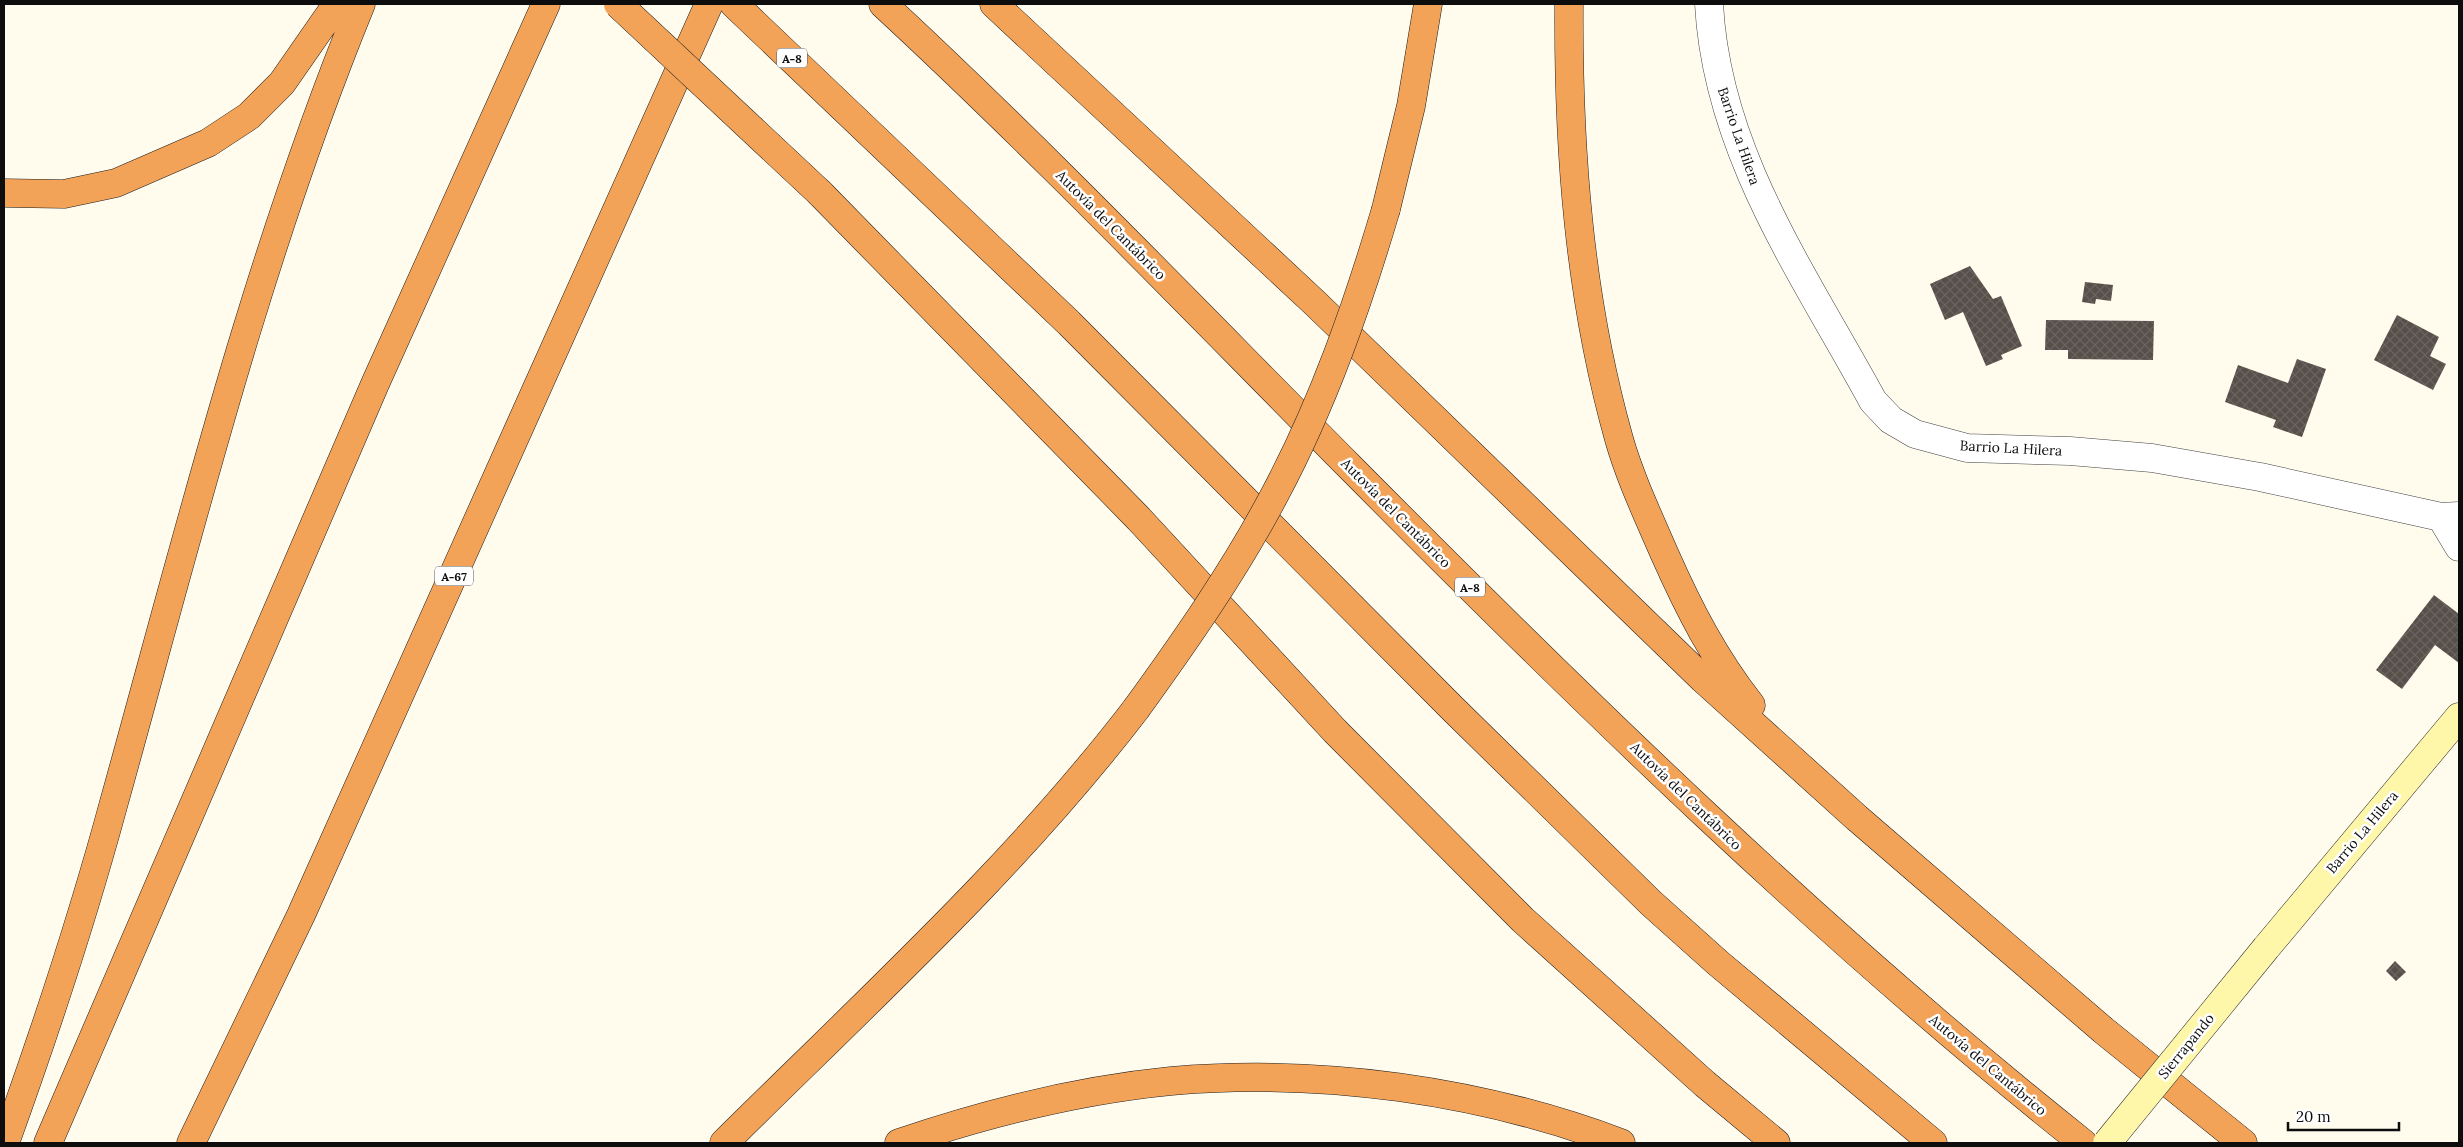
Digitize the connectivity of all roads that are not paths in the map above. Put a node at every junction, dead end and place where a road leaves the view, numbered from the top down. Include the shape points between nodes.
1 (337, 4) edge
2 (361, 4) edge
3 (546, 4) edge
4 (618, 4) edge
5 (709, 4) edge
6 (734, 4) edge
7 (883, 4) edge
8 (994, 4) edge
9 (1428, 4) edge
10 (1569, 4) edge
11 (1709, 4) edge
12 (4, 193) edge
13 (2450, 517) edge
14 (2459, 547) edge
15 (2459, 717) edge
16 (1857, 818) junction
17 (2266, 948) joint
18 (5, 1143) edge
19 (48, 1143) edge
20 (191, 1143) edge
21 (724, 1143) edge
22 (900, 1143) edge
23 (1620, 1143) edge
24 (1776, 1143) edge
25 (1933, 1143) edge
26 (2083, 1143) edge
27 (2107, 1143) edge
28 (2243, 1143) edge

1 - 12 highway via 282,83 249,116 208,143 116,183 64,194
2 - 18 highway via 336,64 279,230 209,459 110,819 62,977
3 - 19 highway via 375,384
4 - 24 highway, bridge via 820,193 1139,519 1335,731 1523,920 1705,1084
5 - 20 highway, A-67 via 305,906
6 - 25 highway, A-8 via 1068,323 1651,903
7 - 26 highway, Autovía del Cantábrico / A-8 via 1000,115 1457,574 1684,795 1894,986
8 - 16 highway via 1316,304 1703,679
9 - 21 highway, bridge via 1411,106 1386,209 1355,309 1300,444 1223,583 1189,636 1099,757 1014,852
10 - 16 highway via 1572,148 1582,256 1597,346 1620,440 1656,534 1693,617 1729,678 1765,722
11 - 13 street, Barrio La Hilera via 1719,76 1734,132 1759,196 1873,401 1891,420 1915,434 1967,448 2070,451 2152,458
13 - 14 street, Barrio La Hilera
15 - 17 street, Barrio La Hilera
16 - 28 highway via 2103,1030
17 - 27 street, Sierrapando, bridge
22 - 23 highway via 955,1124 1117,1088 1172,1081 1255,1078 1334,1081 1432,1092 1543,1117

